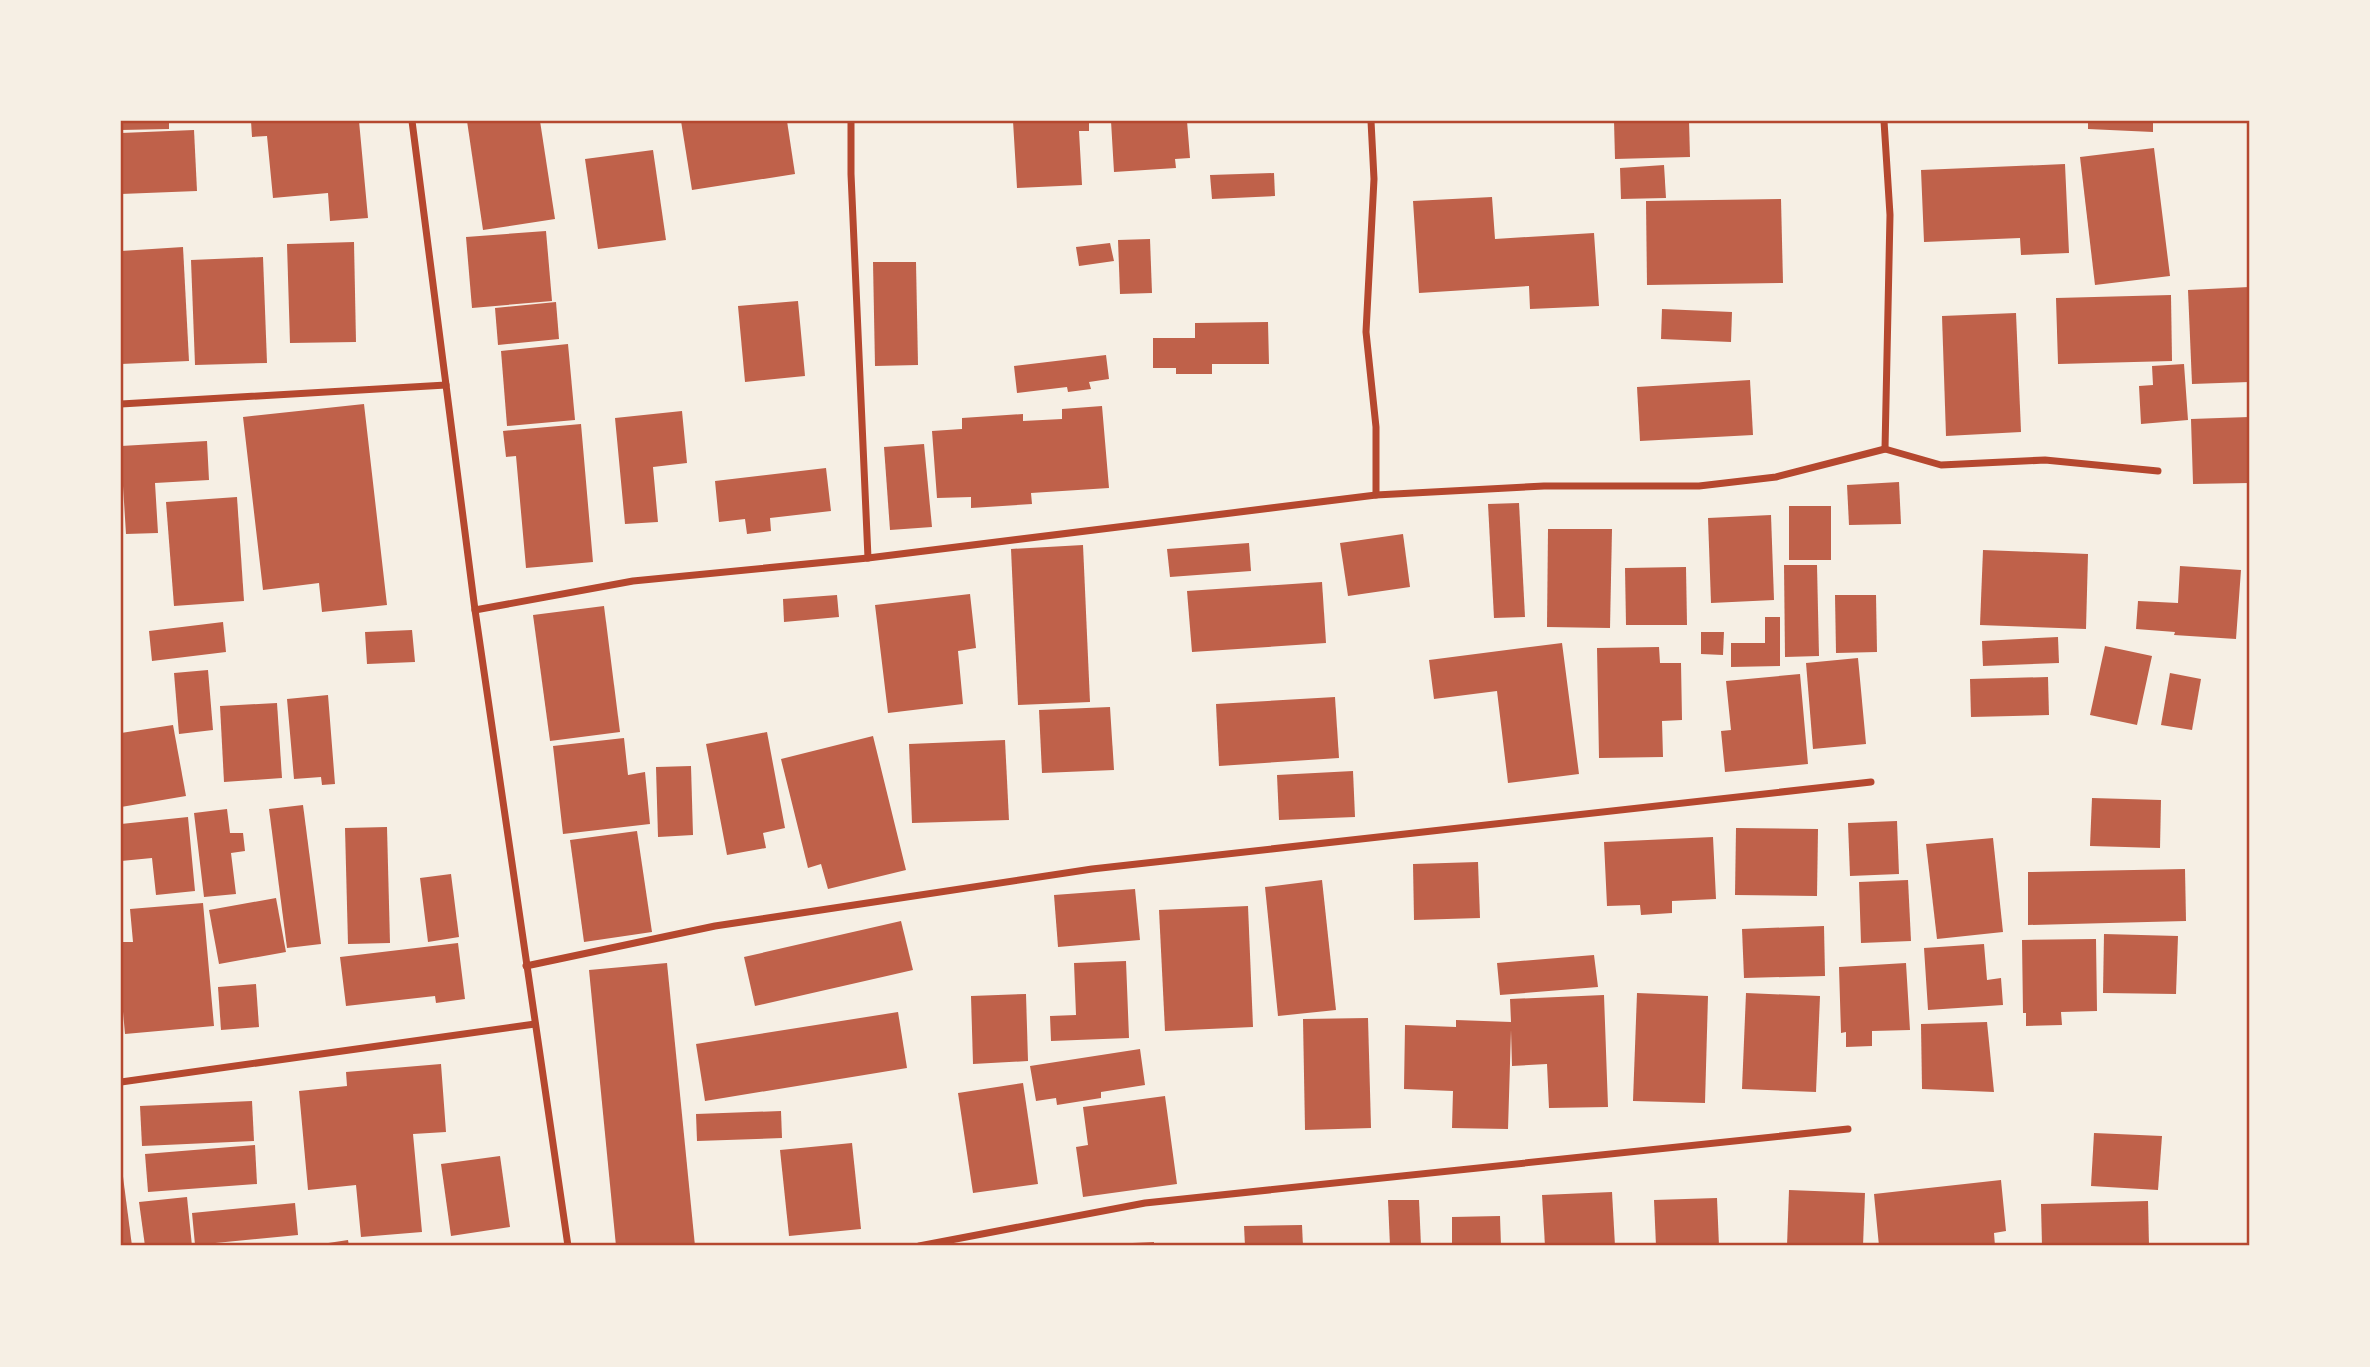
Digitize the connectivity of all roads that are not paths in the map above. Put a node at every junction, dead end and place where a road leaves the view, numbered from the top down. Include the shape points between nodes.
1 (412, 121) edge
2 (851, 121) edge
3 (1371, 121) edge
4 (1884, 121) edge
5 (446, 385) junction
6 (121, 404) edge
7 (1885, 449) junction
8 (2158, 471) dead end
9 (1376, 495) junction
10 (868, 558) junction
11 (475, 610) junction
12 (1871, 782) dead end
13 (526, 966) junction
14 (535, 1024) junction
15 (121, 1082) edge
16 (1848, 1129) dead end
17 (568, 1246) edge
18 (919, 1246) edge

1 - 5 street
2 - 10 street
3 - 9 street via 1374,179 1366,332 1376,427
4 - 7 street via 1890,215
5 - 6 street
5 - 11 street
7 - 8 street via 1941,465 2045,460
7 - 9 street via 1776,477 1699,486 1544,486
9 - 10 street
10 - 11 street via 633,580
11 - 13 street
12 - 13 street via 1092,869 715,926
13 - 14 street
14 - 15 street
14 - 17 street
16 - 18 street via 1145,1203

